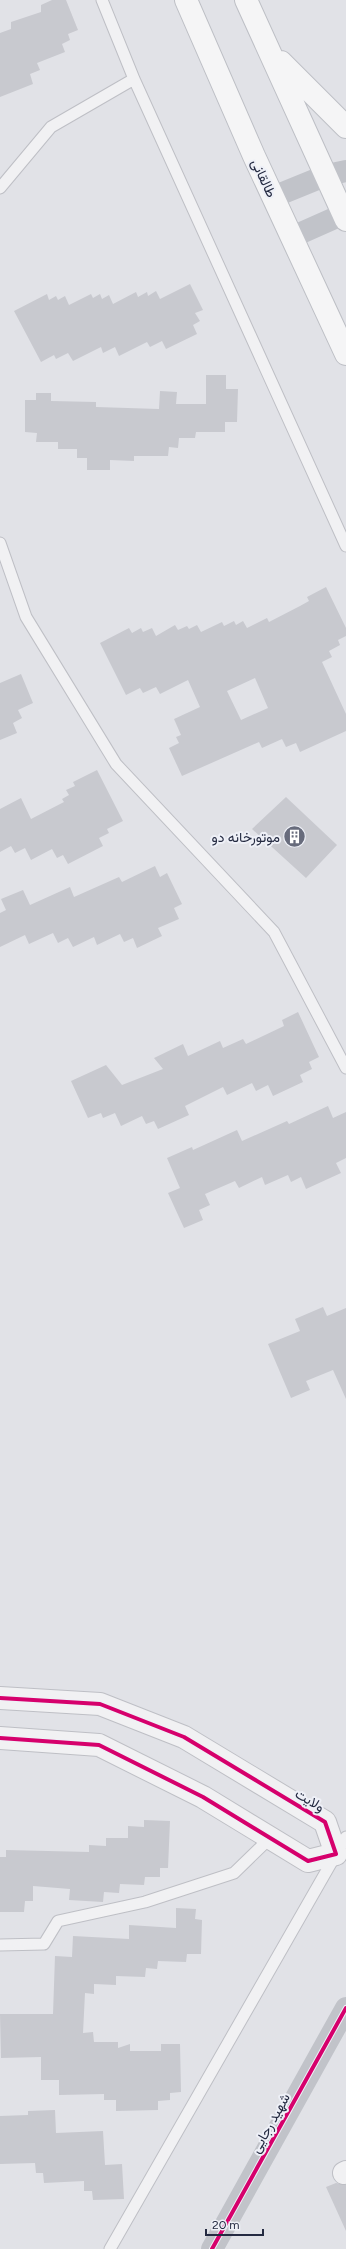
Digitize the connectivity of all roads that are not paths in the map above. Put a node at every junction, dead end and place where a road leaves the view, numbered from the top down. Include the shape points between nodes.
1 (102, 0) edge
2 (186, 0) edge
3 (246, 0) edge
4 (269, 49) junction
5 (134, 79) junction
6 (346, 127) edge
7 (336, 173) edge
8 (0, 188) edge
9 (273, 197) junction
10 (345, 216) edge
11 (292, 237) junction
12 (346, 354) edge
13 (0, 543) edge
14 (346, 546) edge
15 (346, 1068) edge
16 (0, 1698) edge
17 (0, 1738) edge
18 (270, 1838) junction
19 (341, 1846) edge
20 (0, 1945) edge
21 (346, 2008) edge
22 (110, 2249) edge
23 (212, 2249) edge

1 - 5 lane
2 - 9 main road, طالقانی
3 - 4 main road
4 - 6 main road
4 - 7 main road
5 - 8 lane via 51,127
5 - 14 lane
7 - 9 street
7 - 10 main road
9 - 11 main road, طالقانی
10 - 11 street
11 - 12 main road, طالقانی
13 - 15 lane via 26,617 116,764 274,932
16 - 19 street, ولایت via 100,1704 184,1737 325,1822
17 - 18 street via 99,1745 203,1798
18 - 19 street via 308,1861
18 - 20 lane via 234,1874 145,1902 58,1921 44,1944
19 - 22 lane
21 - 23 street, شهید رجایی

